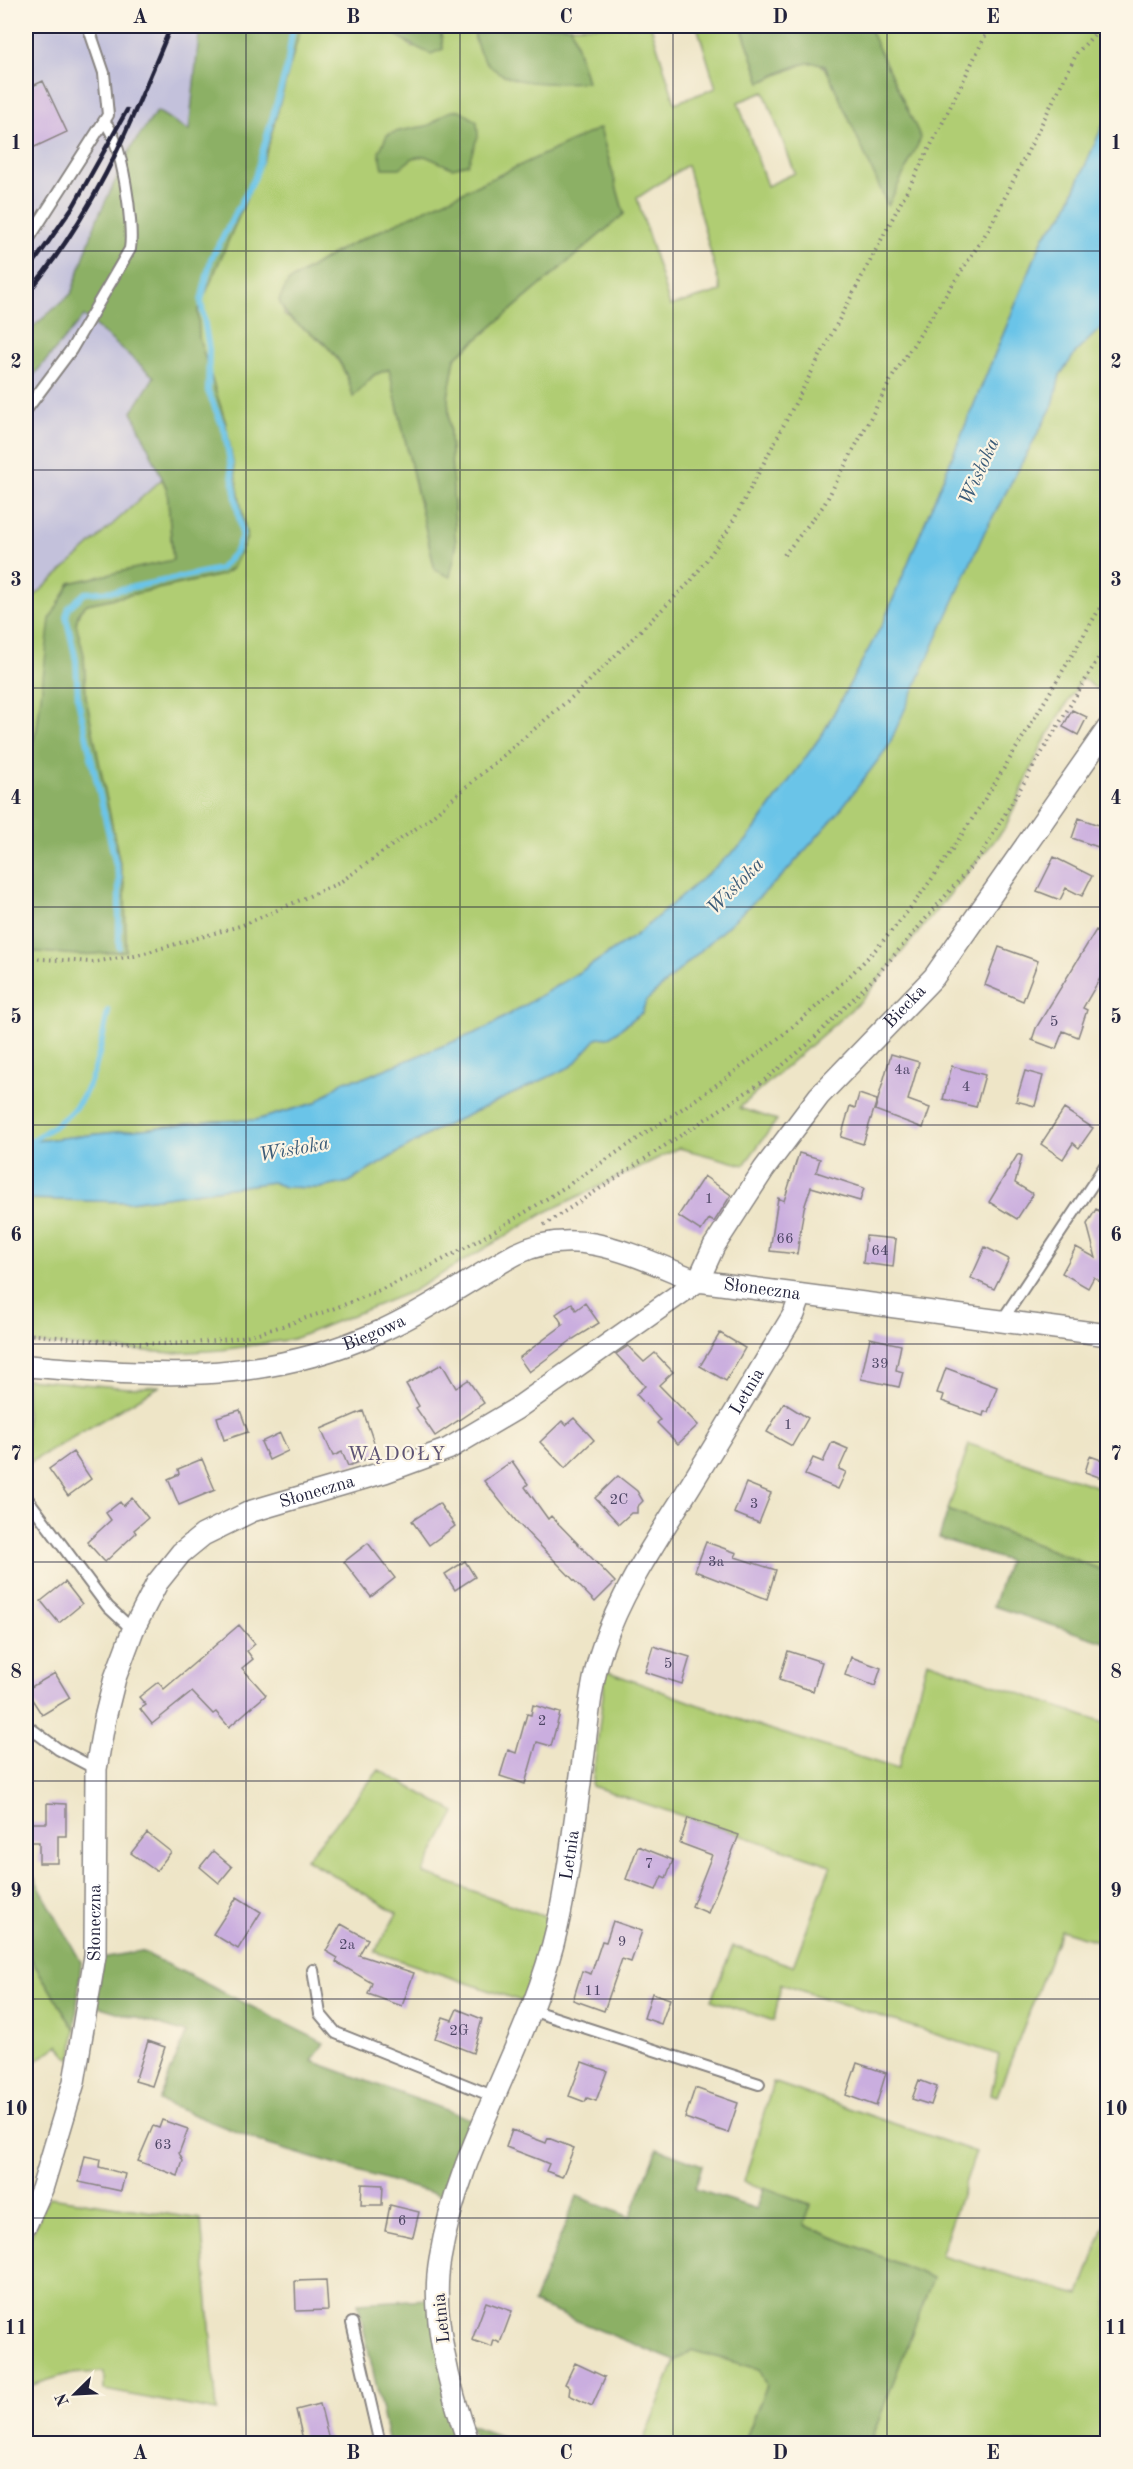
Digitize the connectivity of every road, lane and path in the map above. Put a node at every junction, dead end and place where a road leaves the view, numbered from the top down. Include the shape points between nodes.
1 (88, 26) edge
2 (990, 26) edge
3 (1102, 26) edge
4 (105, 123) junction
5 (26, 243) edge
6 (26, 410) edge
7 (784, 555) dead end
8 (1107, 594) edge
9 (1107, 642) edge
10 (1107, 728) edge
11 (26, 958) edge
12 (1107, 1161) edge
13 (559, 1223) dead end
14 (544, 1225) junction
15 (537, 1226) dead end
16 (698, 1281) junction
17 (801, 1295) junction
18 (1001, 1322) junction
19 (26, 1334) edge
20 (1107, 1335) edge
21 (26, 1366) edge
22 (26, 1497) edge
23 (133, 1630) junction
24 (26, 1725) edge
25 (96, 1769) junction
26 (313, 1970) dead end
27 (531, 2010) junction
28 (759, 2084) dead end
29 (495, 2097) junction
30 (26, 2225) edge
31 (352, 2323) dead end
32 (380, 2444) edge
33 (469, 2444) edge

1 - 4 lane via 104,73 109,104
2 - 11 path via 729,529 690,581 578,692 425,822 339,883 243,925 134,956 92,962
3 - 7 path via 1077,53 990,227 893,376 824,505
4 - 5 lane
4 - 6 lane via 117,151 130,249 71,350
8 - 19 path via 953,850 874,950 767,1046 679,1111 461,1251 376,1293 324,1312 234,1339 136,1343
9 - 14 path via 980,855 878,975 807,1045 762,1082
10 - 16 street, Biecka via 934,977 819,1096 764,1169 714,1246
12 - 18 lane
13 - 14 path
14 - 15 path
16 - 17 street, Słoneczna
16 - 21 street, Biegowa via 595,1243 555,1241 522,1251 380,1332 291,1362 206,1375
16 - 23 street, Słoneczna via 516,1409 448,1449 252,1511 203,1534 181,1553 157,1583
17 - 18 street, Słoneczna
17 - 27 street, Letnia via 794,1314 644,1560 602,1647 590,1700 574,1833 557,1928
18 - 20 street, Słoneczna
22 - 23 lane via 108,1607
23 - 25 street, Słoneczna via 115,1678
24 - 25 lane via 58,1749
25 - 30 street, Słoneczna via 95,1956 74,2082 42,2189
26 - 29 lane via 320,2014 336,2033
27 - 28 lane
27 - 29 street, Letnia
29 - 33 street, Letnia via 454,2196 439,2262 438,2303 447,2365
31 - 32 lane

